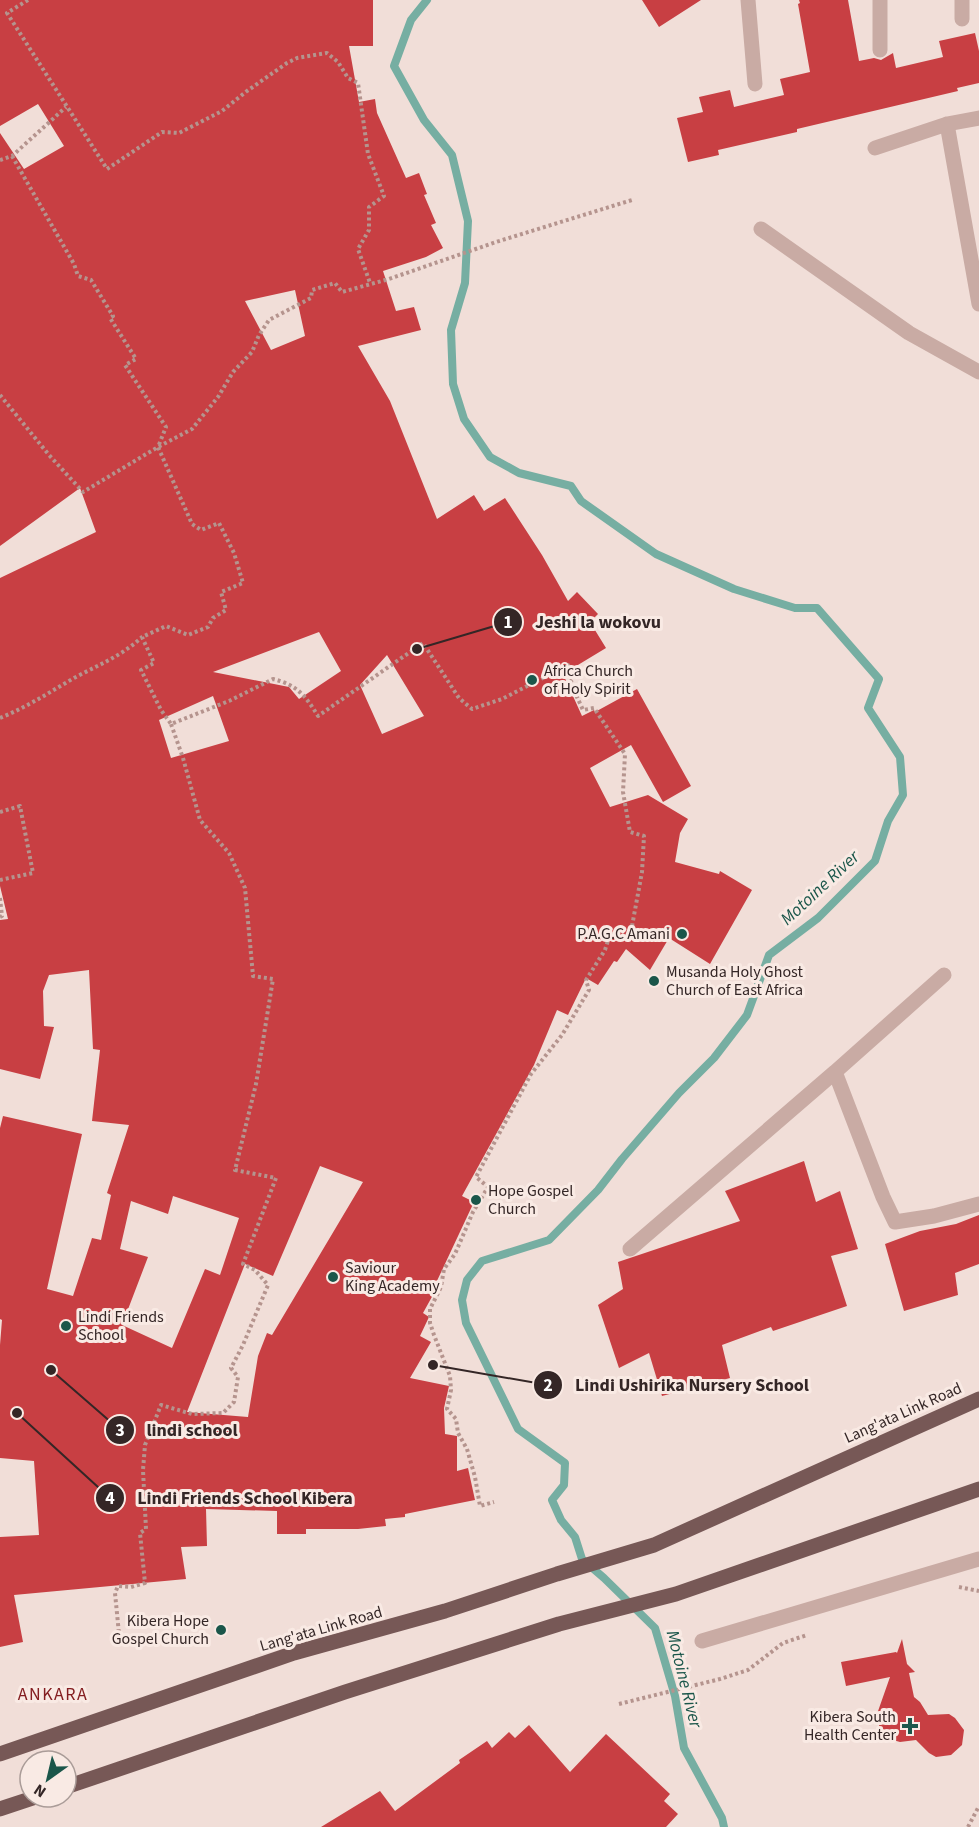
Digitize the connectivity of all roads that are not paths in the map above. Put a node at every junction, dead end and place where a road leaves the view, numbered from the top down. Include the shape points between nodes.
1 (748, 0) edge
2 (880, 0) edge
3 (962, 0) edge
4 (962, 19) dead end
5 (880, 50) dead end
6 (755, 84) dead end
7 (979, 118) edge
8 (947, 124) junction
9 (875, 148) dead end
10 (761, 229) dead end
11 (979, 304) edge
12 (979, 372) edge
13 (944, 975) dead end
14 (835, 1072) junction
15 (979, 1204) edge
16 (630, 1249) dead end
17 (979, 1399) edge
18 (979, 1489) edge
19 (979, 1559) edge
20 (702, 1641) dead end
21 (0, 1754) edge
22 (78, 1783) edge
23 (18, 1803) edge
24 (0, 1809) edge

1 - 6 street
2 - 5 street
3 - 4 street
7 - 8 street
8 - 9 street
8 - 11 street
10 - 12 street via 909,333
13 - 14 street
14 - 15 street via 895,1222
14 - 16 street
17 - 21 main road, Lang'ata Link Road via 654,1545 445,1611 294,1653
18 - 22 main road via 676,1594 559,1624
19 - 20 street
23 - 24 main road

